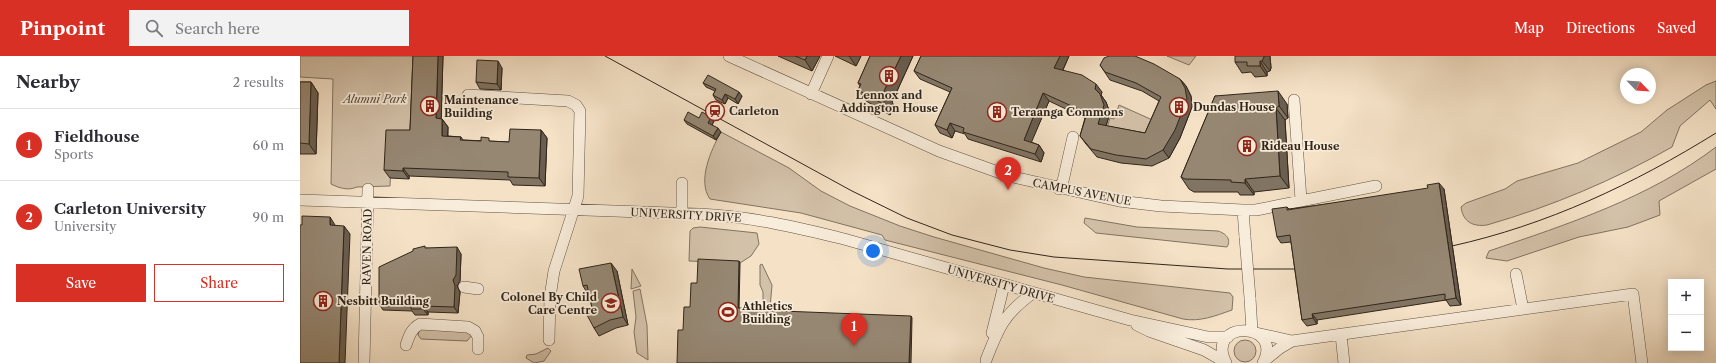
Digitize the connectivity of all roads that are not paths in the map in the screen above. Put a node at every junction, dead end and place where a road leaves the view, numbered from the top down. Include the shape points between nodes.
1 (729, 56) edge
2 (828, 56) edge
3 (811, 94) junction
4 (468, 95) dead end
5 (1294, 100) dead end
6 (1073, 137) dead end
7 (682, 182) dead end
8 (1376, 186) dead end
9 (368, 189) dead end
10 (1058, 189) junction
11 (300, 200) edge
12 (1301, 200) junction
13 (368, 202) junction
14 (575, 209) junction
15 (1244, 210) junction
16 (682, 214) junction
17 (1516, 274) dead end
18 (1004, 285) junction
19 (464, 287) dead end
20 (478, 289) dead end
21 (1033, 293) junction
22 (1523, 309) junction
23 (1130, 320) junction
24 (1254, 332) junction
25 (1341, 335) junction
26 (1228, 337) junction
27 (549, 340) dead end
28 (1292, 341) junction
29 (406, 345) dead end
30 (478, 348) dead end
31 (985, 361) edge
32 (1225, 362) edge
33 (1263, 362) edge
34 (364, 363) edge
35 (1344, 363) edge
36 (1642, 363) edge

1 - 3 street, CAMPUS AVENUE
2 - 3 street
3 - 10 street, CAMPUS AVENUE via 903,136 973,164
4 - 14 street via 568,101 579,108 581,118 578,196
5 - 12 street
6 - 10 street via 1063,181
7 - 16 street
8 - 12 street, CAMPUS AVENUE
9 - 13 street, RAVEN ROAD
10 - 15 street, CAMPUS AVENUE via 1141,204
11 - 13 street, UNIVERSITY DRIVE
12 - 15 street, CAMPUS AVENUE via 1256,210
13 - 14 street, UNIVERSITY DRIVE
13 - 34 street, RAVEN ROAD
14 - 16 street, UNIVERSITY DRIVE
14 - 27 street via 554,271 550,297
15 - 24 street, bridge
16 - 18 street, UNIVERSITY DRIVE via 745,218 797,228
17 - 22 street
18 - 21 street, UNIVERSITY DRIVE
18 - 31 street
19 - 20 street
21 - 23 street, UNIVERSITY DRIVE
21 - 31 street via 1004,319
22 - 25 street
22 - 36 street via 1633,294
23 - 26 street, UNIVERSITY DRIVE via 1208,337
23 - 32 street, UNIVERSITY DRIVE via 1149,331 1204,350
24 - 26 street, UNIVERSITY DRIVE via 1239,330
24 - 28 street
24 - 33 street via 1264,341 1266,348
25 - 28 street
25 - 35 street
26 - 32 street via 1222,349
28 - 33 street
29 - 30 street via 410,333 420,324 468,327 476,331

